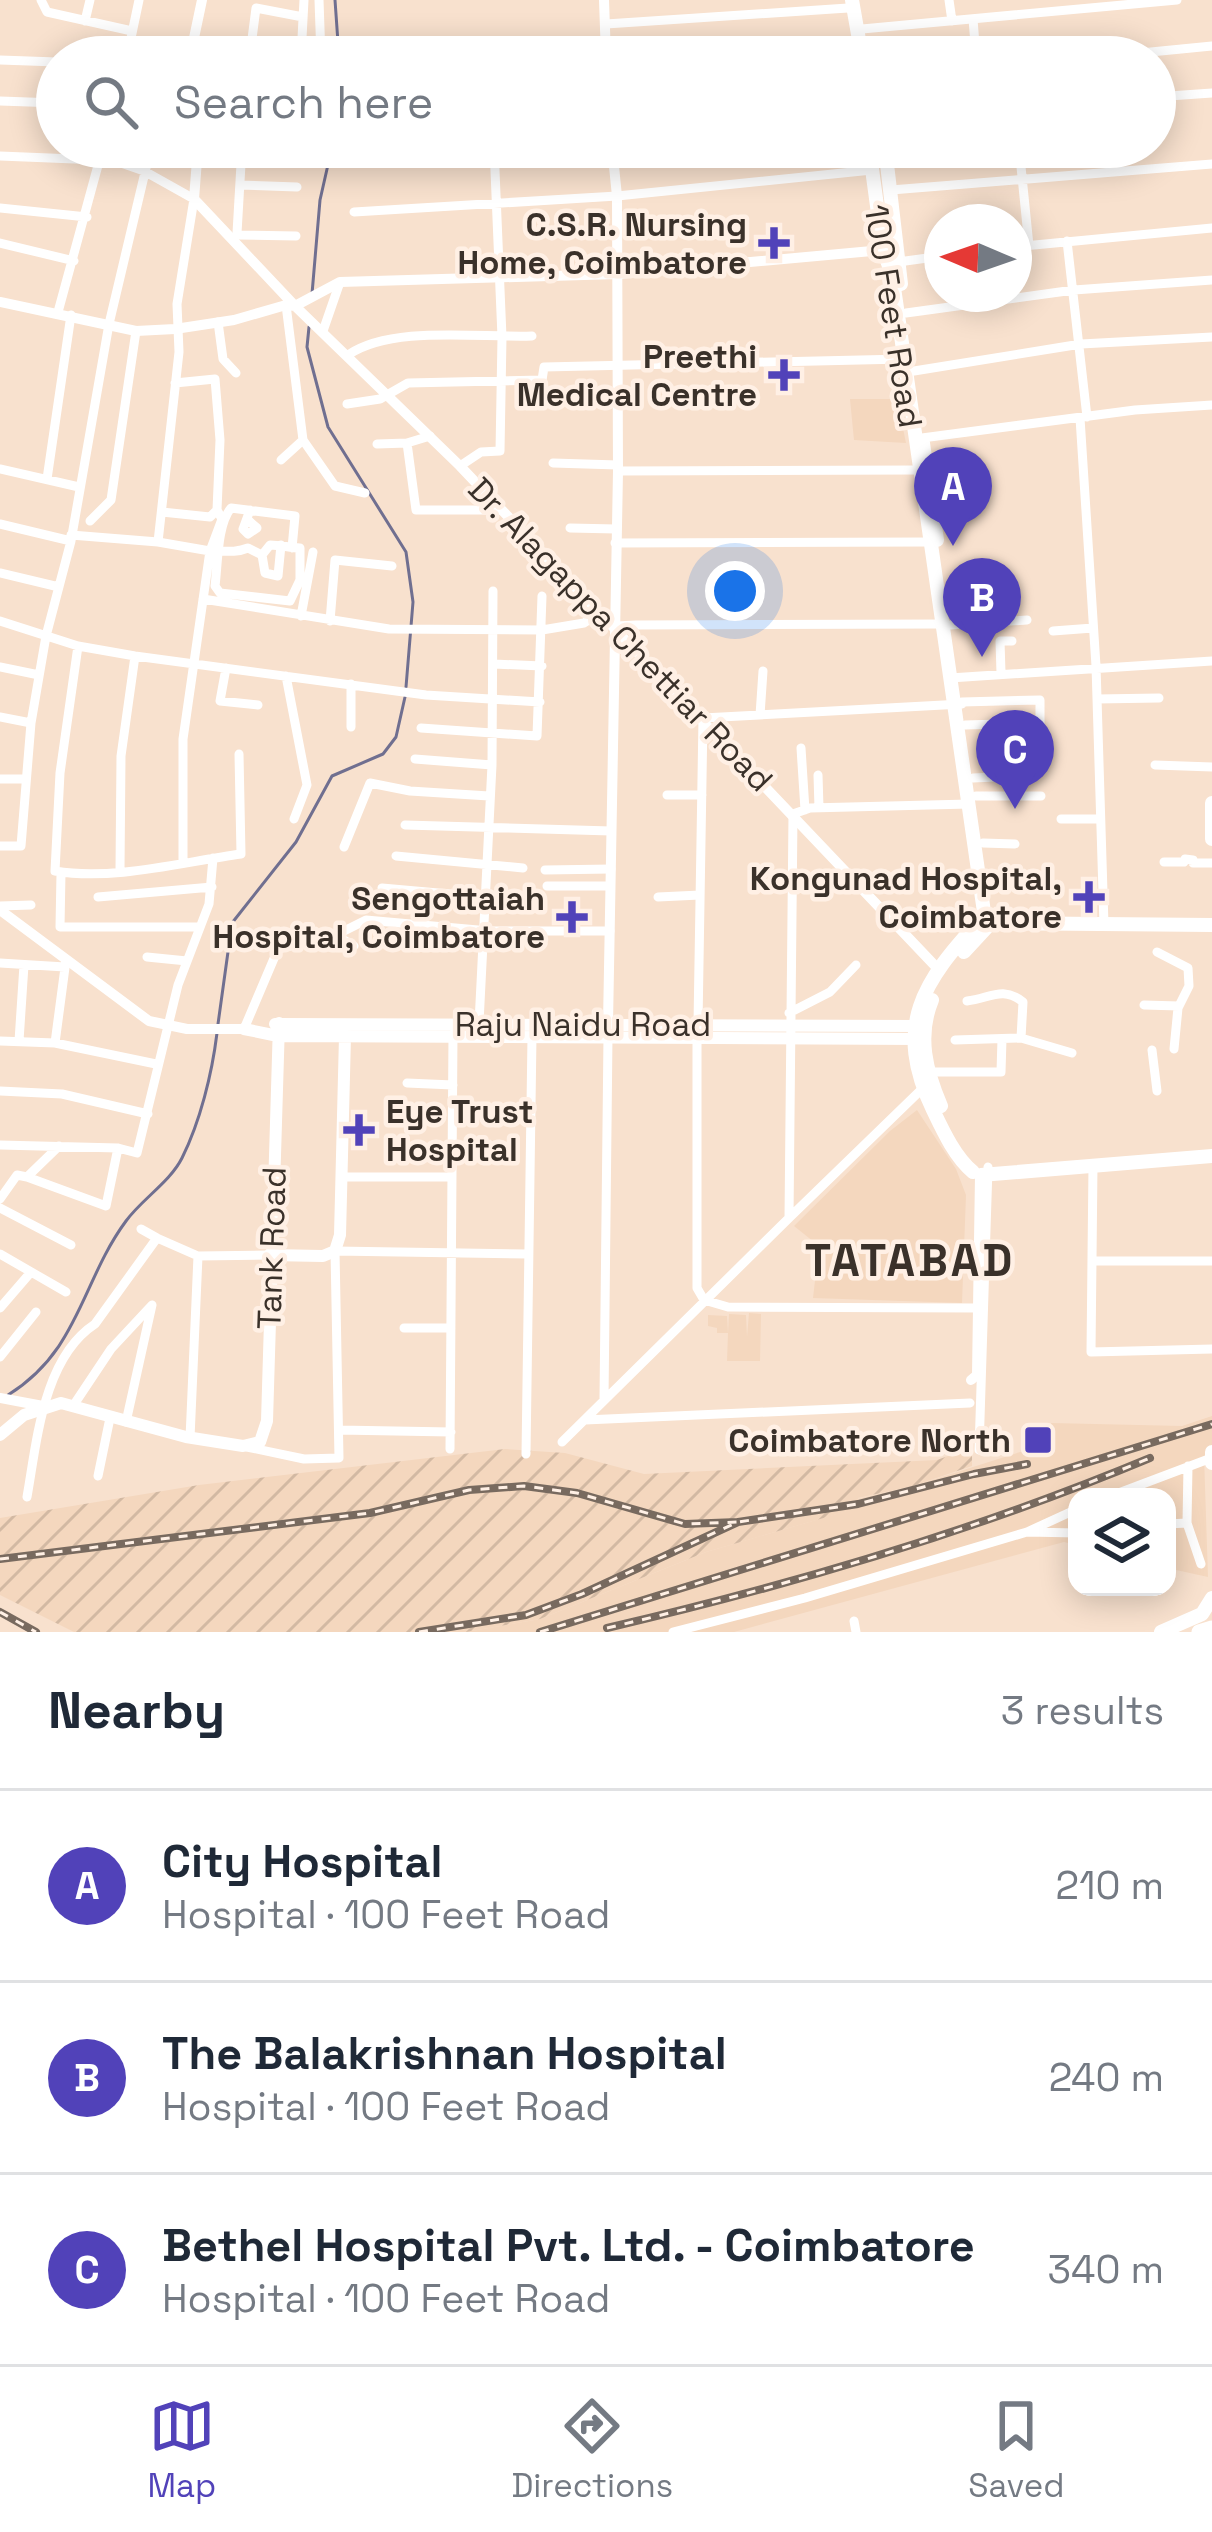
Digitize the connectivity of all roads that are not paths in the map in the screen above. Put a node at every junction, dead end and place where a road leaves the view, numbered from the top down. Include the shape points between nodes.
1 (41, 0) edge
2 (90, 0) edge
3 (139, 0) edge
4 (202, 0) edge
5 (304, 0) edge
6 (319, 0) edge
7 (604, 0) edge
8 (950, 0) edge
9 (1004, 0) edge
10 (1177, 0) edge
11 (852, 2) edge
12 (256, 4) edge
13 (1005, 16) junction
14 (304, 17) junction
15 (973, 19) junction
16 (86, 21) junction
17 (952, 21) junction
18 (606, 24) junction
19 (862, 29) junction
20 (132, 32) junction
21 (131, 36) edge
22 (194, 36) edge
23 (252, 36) edge
24 (303, 36) edge
25 (320, 36) edge
26 (606, 36) edge
27 (858, 36) edge
28 (862, 36) edge
29 (974, 36) edge
30 (1212, 46) edge
31 (1176, 50) edge
32 (0, 60) edge
33 (36, 61) edge
34 (1212, 93) edge
35 (1176, 96) edge
36 (0, 101) edge
37 (36, 102) edge
38 (36, 155) edge
39 (0, 156) edge
40 (1212, 164) edge
41 (1176, 167) edge
42 (98, 168) edge
43 (136, 168) edge
44 (145, 168) edge
45 (196, 168) edge
46 (240, 168) edge
47 (495, 168) edge
48 (614, 168) edge
49 (880, 168) edge
50 (884, 168) edge
51 (1020, 168) edge
52 (1167, 168) edge
53 (872, 170) joint
54 (144, 171) junction
55 (1022, 181) junction
56 (239, 185) junction
57 (297, 187) dead end
58 (891, 190) junction
59 (616, 196) junction
60 (194, 199) junction
61 (1024, 204) edge
62 (496, 206) junction
63 (0, 208) edge
64 (354, 212) dead end
65 (87, 217) junction
66 (1212, 228) edge
67 (296, 236) dead end
68 (237, 238) junction
69 (1067, 241) junction
70 (0, 243) edge
71 (890, 243) junction
72 (1032, 246) edge
73 (74, 261) junction
74 (924, 261) edge
75 (895, 268) junction
76 (618, 274) junction
77 (500, 278) junction
78 (1212, 280) edge
79 (336, 284) junction
80 (1074, 290) junction
81 (0, 302) edge
82 (296, 307) junction
83 (905, 313) junction
84 (65, 314) junction
85 (218, 322) junction
86 (109, 324) junction
87 (175, 328) junction
88 (321, 330) junction
89 (136, 331) junction
90 (532, 336) dead end
91 (502, 337) junction
92 (1212, 337) edge
93 (1082, 344) junction
94 (347, 355) junction
95 (909, 365) junction
96 (617, 367) junction
97 (236, 373) dead end
98 (501, 380) junction
99 (175, 383) junction
100 (390, 395) junction
101 (347, 404) dead end
102 (1212, 405) edge
103 (1083, 417) junction
104 (430, 436) junction
105 (922, 438) junction
106 (302, 440) junction
107 (407, 443) junction
108 (376, 444) dead end
109 (281, 460) dead end
110 (554, 463) dead end
111 (460, 466) junction
112 (618, 468) junction
113 (0, 469) edge
114 (917, 470) junction
115 (47, 479) junction
116 (79, 487) junction
117 (365, 493) dead end
118 (217, 510) junction
119 (502, 510) junction
120 (163, 512) junction
121 (90, 521) dead end
122 (0, 524) edge
123 (570, 528) dead end
124 (616, 529) junction
125 (71, 538) junction
126 (158, 542) junction
127 (929, 542) junction
128 (616, 543) junction
129 (287, 546) junction
130 (215, 551) junction
131 (313, 552) dead end
132 (258, 554) junction
133 (392, 566) dead end
134 (0, 573) edge
135 (59, 587) junction
136 (493, 591) dead end
137 (542, 596) dead end
138 (203, 599) junction
139 (598, 614) junction
140 (301, 616) junction
141 (1027, 620) dead end
142 (0, 621) edge
143 (330, 621) junction
144 (946, 624) junction
145 (1093, 628) junction
146 (494, 630) junction
147 (542, 630) junction
148 (617, 631) junction
149 (1053, 631) dead end
150 (46, 635) junction
151 (1012, 641) dead end
152 (78, 646) junction
153 (135, 656) junction
154 (1212, 661) edge
155 (196, 664) junction
156 (494, 664) junction
157 (542, 666) junction
158 (1096, 666) junction
159 (0, 668) edge
160 (226, 668) junction
161 (763, 671) dead end
162 (1001, 674) junction
163 (39, 675) junction
164 (286, 676) junction
165 (954, 678) junction
166 (351, 684) junction
167 (1096, 698) junction
168 (1159, 698) dead end
169 (492, 700) junction
170 (540, 702) junction
171 (959, 704) junction
172 (258, 705) dead end
173 (760, 716) junction
174 (0, 718) edge
175 (703, 718) junction
176 (32, 723) junction
177 (965, 725) junction
178 (351, 727) dead end
179 (421, 728) dead end
180 (492, 733) junction
181 (800, 748) dead end
182 (239, 754) dead end
183 (415, 759) dead end
184 (491, 765) junction
185 (1155, 765) dead end
186 (1212, 766) edge
187 (818, 775) dead end
188 (1019, 776) dead end
189 (973, 778) junction
190 (0, 779) edge
191 (26, 779) junction
192 (702, 794) junction
193 (667, 795) dead end
194 (489, 796) junction
195 (1041, 796) dead end
196 (973, 800) junction
197 (1212, 802) edge
198 (819, 808) junction
199 (799, 812) junction
200 (1100, 818) junction
201 (295, 819) dead end
202 (1061, 819) dead end
203 (405, 824) dead end
204 (1212, 826) edge
205 (487, 829) junction
206 (611, 832) junction
207 (1212, 839) edge
208 (983, 844) junction
209 (1016, 844) dead end
210 (0, 846) edge
211 (344, 847) dead end
212 (396, 856) dead end
213 (213, 858) junction
214 (183, 862) junction
215 (1164, 862) dead end
216 (1212, 862) edge
217 (484, 865) junction
218 (523, 868) dead end
219 (610, 869) junction
220 (120, 870) junction
221 (545, 870) dead end
222 (61, 872) junction
223 (547, 886) dead end
224 (610, 886) junction
225 (212, 887) junction
226 (382, 888) dead end
227 (700, 896) junction
228 (98, 897) dead end
229 (483, 897) junction
230 (658, 897) dead end
231 (31, 905) dead end
232 (0, 908) edge
233 (989, 918) junction
234 (1104, 925) junction
235 (1212, 925) edge
236 (199, 927) junction
237 (483, 928) junction
238 (610, 931) junction
239 (336, 935) junction
240 (354, 946) dead end
241 (1157, 952) dead end
242 (147, 957) dead end
243 (187, 961) junction
244 (0, 963) edge
245 (65, 963) junction
246 (24, 964) junction
247 (856, 964) dead end
248 (939, 970) junction
249 (967, 1001) dead end
250 (1144, 1005) dead end
251 (1179, 1006) junction
252 (479, 1023) junction
253 (789, 1025) junction
254 (167, 1026) junction
255 (244, 1029) junction
256 (453, 1029) junction
257 (279, 1030) junction
258 (608, 1030) junction
259 (697, 1031) junction
260 (918, 1032) junction
261 (345, 1036) junction
262 (532, 1036) junction
263 (1022, 1038) junction
264 (1002, 1039) junction
265 (955, 1040) dead end
266 (0, 1041) edge
267 (19, 1041) junction
268 (55, 1043) junction
269 (1174, 1049) dead end
270 (1152, 1050) dead end
271 (1072, 1053) dead end
272 (156, 1064) junction
273 (929, 1072) junction
274 (407, 1083) dead end
275 (453, 1084) junction
276 (922, 1088) junction
277 (0, 1091) edge
278 (1157, 1091) dead end
279 (148, 1114) junction
280 (0, 1145) edge
281 (61, 1145) junction
282 (118, 1148) junction
283 (1212, 1156) edge
284 (1093, 1165) junction
285 (980, 1172) junction
286 (27, 1177) junction
287 (341, 1177) junction
288 (451, 1177) junction
289 (0, 1204) edge
290 (789, 1218) junction
291 (141, 1229) dead end
292 (157, 1238) junction
293 (71, 1245) dead end
294 (335, 1251) junction
295 (0, 1254) edge
296 (451, 1254) junction
297 (528, 1254) junction
298 (269, 1255) junction
299 (198, 1256) junction
300 (1212, 1261) edge
301 (1092, 1262) junction
302 (31, 1272) junction
303 (65, 1292) dead end
304 (704, 1300) junction
305 (0, 1308) edge
306 (977, 1308) junction
307 (37, 1312) dead end
308 (404, 1328) dead end
309 (451, 1328) junction
310 (1212, 1349) edge
311 (0, 1357) edge
312 (4, 1399) edge
313 (604, 1399) junction
314 (970, 1403) dead end
315 (43, 1406) junction
316 (73, 1406) junction
317 (110, 1418) junction
318 (585, 1420) junction
319 (126, 1422) junction
320 (339, 1430) junction
321 (451, 1432) junction
322 (0, 1435) edge
323 (190, 1438) junction
324 (562, 1442) dead end
325 (243, 1446) junction
326 (450, 1449) dead end
327 (979, 1450) dead end
328 (526, 1454) dead end
329 (1210, 1458) edge
330 (1188, 1466) junction
331 (98, 1476) dead end
332 (1131, 1488) edge
333 (27, 1497) dead end
334 (1068, 1513) edge
335 (1186, 1522) junction
336 (1176, 1523) edge
337 (1027, 1532) junction
338 (1068, 1533) edge
339 (1201, 1564) dead end
340 (1212, 1598) edge
341 (1212, 1628) edge
342 (673, 1632) edge
343 (1161, 1632) edge
344 (1199, 1632) edge

1 - 16 street via 47,12
2 - 16 street
3 - 20 street
4 - 22 street
5 - 14 street
6 - 25 street
7 - 18 street
8 - 17 street
9 - 13 street
10 - 13 street
11 - 18 street
11 - 19 main road
11 - 27 main road
12 - 14 street
12 - 23 street
13 - 15 street
14 - 24 street
15 - 17 street
15 - 29 street
16 - 20 street
17 - 19 street
18 - 26 street
19 - 28 main road
20 - 21 street
30 - 31 street
32 - 33 street
34 - 35 street
36 - 37 street
38 - 39 street
40 - 41 street
42 - 65 street
43 - 54 street
44 - 54 street
45 - 60 street
46 - 56 street
47 - 62 street
48 - 59 street
49 - 71 main road
50 - 58 main road, 100 Feet Road
51 - 55 street
52 - 55 street
53 - 59 street
53 - 71 main road, 100 Feet Road
54 - 60 street
54 - 86 street
55 - 58 street
55 - 61 street
56 - 57 street
56 - 68 street
58 - 71 main road, 100 Feet Road
59 - 62 street
59 - 76 street
60 - 68 street, Dr. Alagappa Chettiar Road
60 - 87 street
62 - 64 street
62 - 77 street
63 - 65 street
65 - 73 street
66 - 69 street
67 - 68 street
68 - 82 street, Dr. Alagappa Chettiar Road
69 - 72 street
69 - 80 street
70 - 73 street
71 - 75 main road, 100 Feet Road
71 - 76 street
73 - 84 street
74 - 75 street
75 - 83 main road, 100 Feet Road
75 - 95 main road, 100 Feet Road
76 - 77 street
76 - 96 street
77 - 79 street
77 - 91 street
78 - 80 street
79 - 82 street
79 - 88 street
80 - 83 street
80 - 93 street
81 - 84 street
82 - 85 street
82 - 88 street, Dr. Alagappa Chettiar Road
82 - 106 street
83 - 95 main road, 100 Feet Road
84 - 86 street
84 - 115 street
85 - 87 street
85 - 97 street via 223,359
86 - 89 street
86 - 116 street
87 - 89 street
87 - 99 street
88 - 94 street, Dr. Alagappa Chettiar Road
89 - 121 street via 111,500
90 - 91 street
91 - 94 street via 386,338
91 - 98 street
92 - 93 street
93 - 95 street
93 - 103 street
94 - 100 street, Dr. Alagappa Chettiar Road
95 - 96 street
95 - 105 main road, 100 Feet Road
95 - 114 main road, 100 Feet Road
96 - 98 street via 544,367 542,380
96 - 112 street
98 - 100 street via 408,383
98 - 111 street via 500,452
99 - 118 street via 215,379
99 - 120 street
100 - 101 street
100 - 104 street, Dr. Alagappa Chettiar Road
102 - 103 street
103 - 105 street
103 - 145 street
104 - 107 street
104 - 111 street, Dr. Alagappa Chettiar Road
105 - 144 main road, 100 Feet Road
106 - 109 street
106 - 117 street via 335,486
107 - 108 street
107 - 119 street via 416,510
110 - 112 street
111 - 119 street, Dr. Alagappa Chettiar Road
112 - 114 street
112 - 124 street
113 - 115 street
114 - 127 main road, 100 Feet Road
115 - 116 street
116 - 125 street
118 - 120 street via 209,517
118 - 130 street
119 - 139 street, Dr. Alagappa Chettiar Road
120 - 126 street
122 - 125 street
123 - 124 street
124 - 128 street
125 - 126 street
125 - 135 street
126 - 130 street
127 - 128 street
127 - 144 main road, 100 Feet Road
128 - 148 street
129 - 130 street via 295,516 231,508
129 - 130 street via 301,548 290,602 220,593
129 - 132 street
129 - 132 street via 278,576 265,573
130 - 132 street
130 - 138 street
131 - 140 street
133 - 143 street via 335,560
134 - 135 street
135 - 150 street
136 - 146 street
137 - 147 street
138 - 140 street
138 - 155 street
139 - 147 street
139 - 148 street, Dr. Alagappa Chettiar Road
140 - 143 street
141 - 144 street
142 - 150 street
143 - 146 street
144 - 148 street
144 - 165 main road, 100 Feet Road
145 - 149 street
145 - 158 street
146 - 147 street
146 - 156 street
147 - 157 street
148 - 175 street, Dr. Alagappa Chettiar Road
148 - 206 street
150 - 152 street
150 - 163 street
151 - 162 street via 1000,641
152 - 153 street
152 - 222 street via 60,773
153 - 155 street
153 - 220 street via 121,757
154 - 158 street
155 - 160 street
155 - 214 street via 182,740
156 - 157 street
156 - 169 street
157 - 170 street
158 - 162 street
158 - 167 street
159 - 163 street
160 - 164 street
160 - 172 street via 220,701
161 - 173 street
162 - 165 street
163 - 176 street
164 - 166 street
164 - 201 street via 308,785
165 - 171 main road, 100 Feet Road
166 - 169 street
166 - 178 street
167 - 168 street
167 - 200 street
169 - 170 street
169 - 180 street
170 - 180 street via 538,736
171 - 173 street
171 - 177 main road, 100 Feet Road
171 - 177 street via 1040,700 1040,723
171 - 196 main road, 100 Feet Road
173 - 175 street
174 - 176 street
175 - 192 street
175 - 199 street, Dr. Alagappa Chettiar Road
176 - 191 street
177 - 189 main road, 100 Feet Road
179 - 180 street
180 - 184 street
181 - 199 street
182 - 213 street via 241,854
183 - 184 street
184 - 194 street
185 - 186 street
187 - 198 street
188 - 189 street
189 - 196 main road, 100 Feet Road
190 - 191 street
191 - 210 street via 21,846
192 - 193 street
192 - 227 street
194 - 205 street
194 - 211 street via 370,783
195 - 196 street
196 - 198 street
196 - 208 main road, 100 Feet Road
196 - 233 main road, 100 Feet Road
197 - 204 main road
198 - 199 street
199 - 248 street, Dr. Alagappa Chettiar Road
199 - 253 street
200 - 202 street
200 - 234 street
203 - 205 street
204 - 207 main road
205 - 206 street
205 - 217 street
206 - 219 street
208 - 209 street
208 - 233 main road, 100 Feet Road
212 - 217 street
213 - 214 street
213 - 225 street
214 - 220 street
215 - 216 street
217 - 218 street
217 - 229 street
219 - 221 street
219 - 224 street
220 - 222 street
222 - 236 street via 60,927
223 - 224 street
224 - 238 street
225 - 228 street
225 - 236 street
226 - 229 street
227 - 230 street
227 - 259 street
229 - 237 street
231 - 232 street
232 - 245 street
233 - 234 main road
233 - 248 main road
233 - 260 main road via 934,994
234 - 235 main road
236 - 243 street
237 - 238 street
237 - 239 street via 366,920
237 - 252 street
238 - 258 street
239 - 240 street
239 - 255 street via 278,949
241 - 251 street via 1188,968
242 - 243 street
243 - 254 street
244 - 246 street
245 - 246 street
245 - 254 street
245 - 268 street
246 - 267 street
247 - 253 street
248 - 260 main road
249 - 263 street via 1014,994 1023,1002
250 - 251 street
251 - 269 street
252 - 256 main road, Raju Naidu Road
252 - 258 main road, Raju Naidu Road
253 - 259 main road, Raju Naidu Road
253 - 260 main road, Raju Naidu Road
253 - 290 street
254 - 255 street
254 - 272 street
255 - 257 main road
256 - 257 main road, Raju Naidu Road
256 - 261 main road, Raju Naidu Road
256 - 262 main road, Raju Naidu Road
256 - 275 street
257 - 261 main road, Raju Naidu Road
257 - 298 main road, Tank Road
258 - 259 main road, Raju Naidu Road
258 - 262 main road, Raju Naidu Road
258 - 313 street
259 - 304 street
260 - 273 main road
260 - 276 main road
261 - 287 main road
262 - 297 street
263 - 264 street
263 - 271 street
264 - 265 street
264 - 273 street via 1001,1072
266 - 267 street
267 - 268 street
268 - 272 street
270 - 278 street
272 - 279 street
273 - 285 main road via 950,1129
274 - 275 street
275 - 288 street
276 - 285 main road via 944,1132
276 - 290 street
277 - 279 street via 62,1094
279 - 282 street via 137,1153
280 - 281 street
281 - 282 street
281 - 286 street
282 - 286 street via 106,1206
283 - 284 main road
284 - 285 main road
284 - 301 street
285 - 306 street
285 - 327 street
286 - 289 street via 17,1174
287 - 288 street
287 - 294 main road
288 - 296 street
289 - 293 street
290 - 304 street
291 - 292 street
292 - 299 street
292 - 315 street via 82,1332
294 - 296 street
294 - 298 main road
294 - 320 street
295 - 302 street
296 - 297 street
296 - 309 street
297 - 328 street
298 - 299 street
298 - 325 main road, Tank Road via 267,1421 260,1442
299 - 323 street
300 - 301 street
301 - 310 street via 1091,1352
302 - 303 street
302 - 305 street
304 - 306 street via 728,1307
304 - 313 street
306 - 306 street via 976,1375 971,1380
307 - 311 street
308 - 309 street
309 - 321 street
312 - 315 street
313 - 318 street
314 - 318 street
315 - 316 main road
315 - 322 main road
315 - 333 street
316 - 317 main road
316 - 319 street via 152,1305
317 - 319 main road
317 - 331 street
318 - 324 street
319 - 323 main road
320 - 321 street
320 - 325 street via 339,1458
321 - 326 street
323 - 325 main road
329 - 330 street
330 - 332 street
330 - 335 street
334 - 337 street
335 - 336 street
335 - 339 street
337 - 338 street
337 - 342 street
340 - 343 main road via 1202,1614
341 - 344 highway

